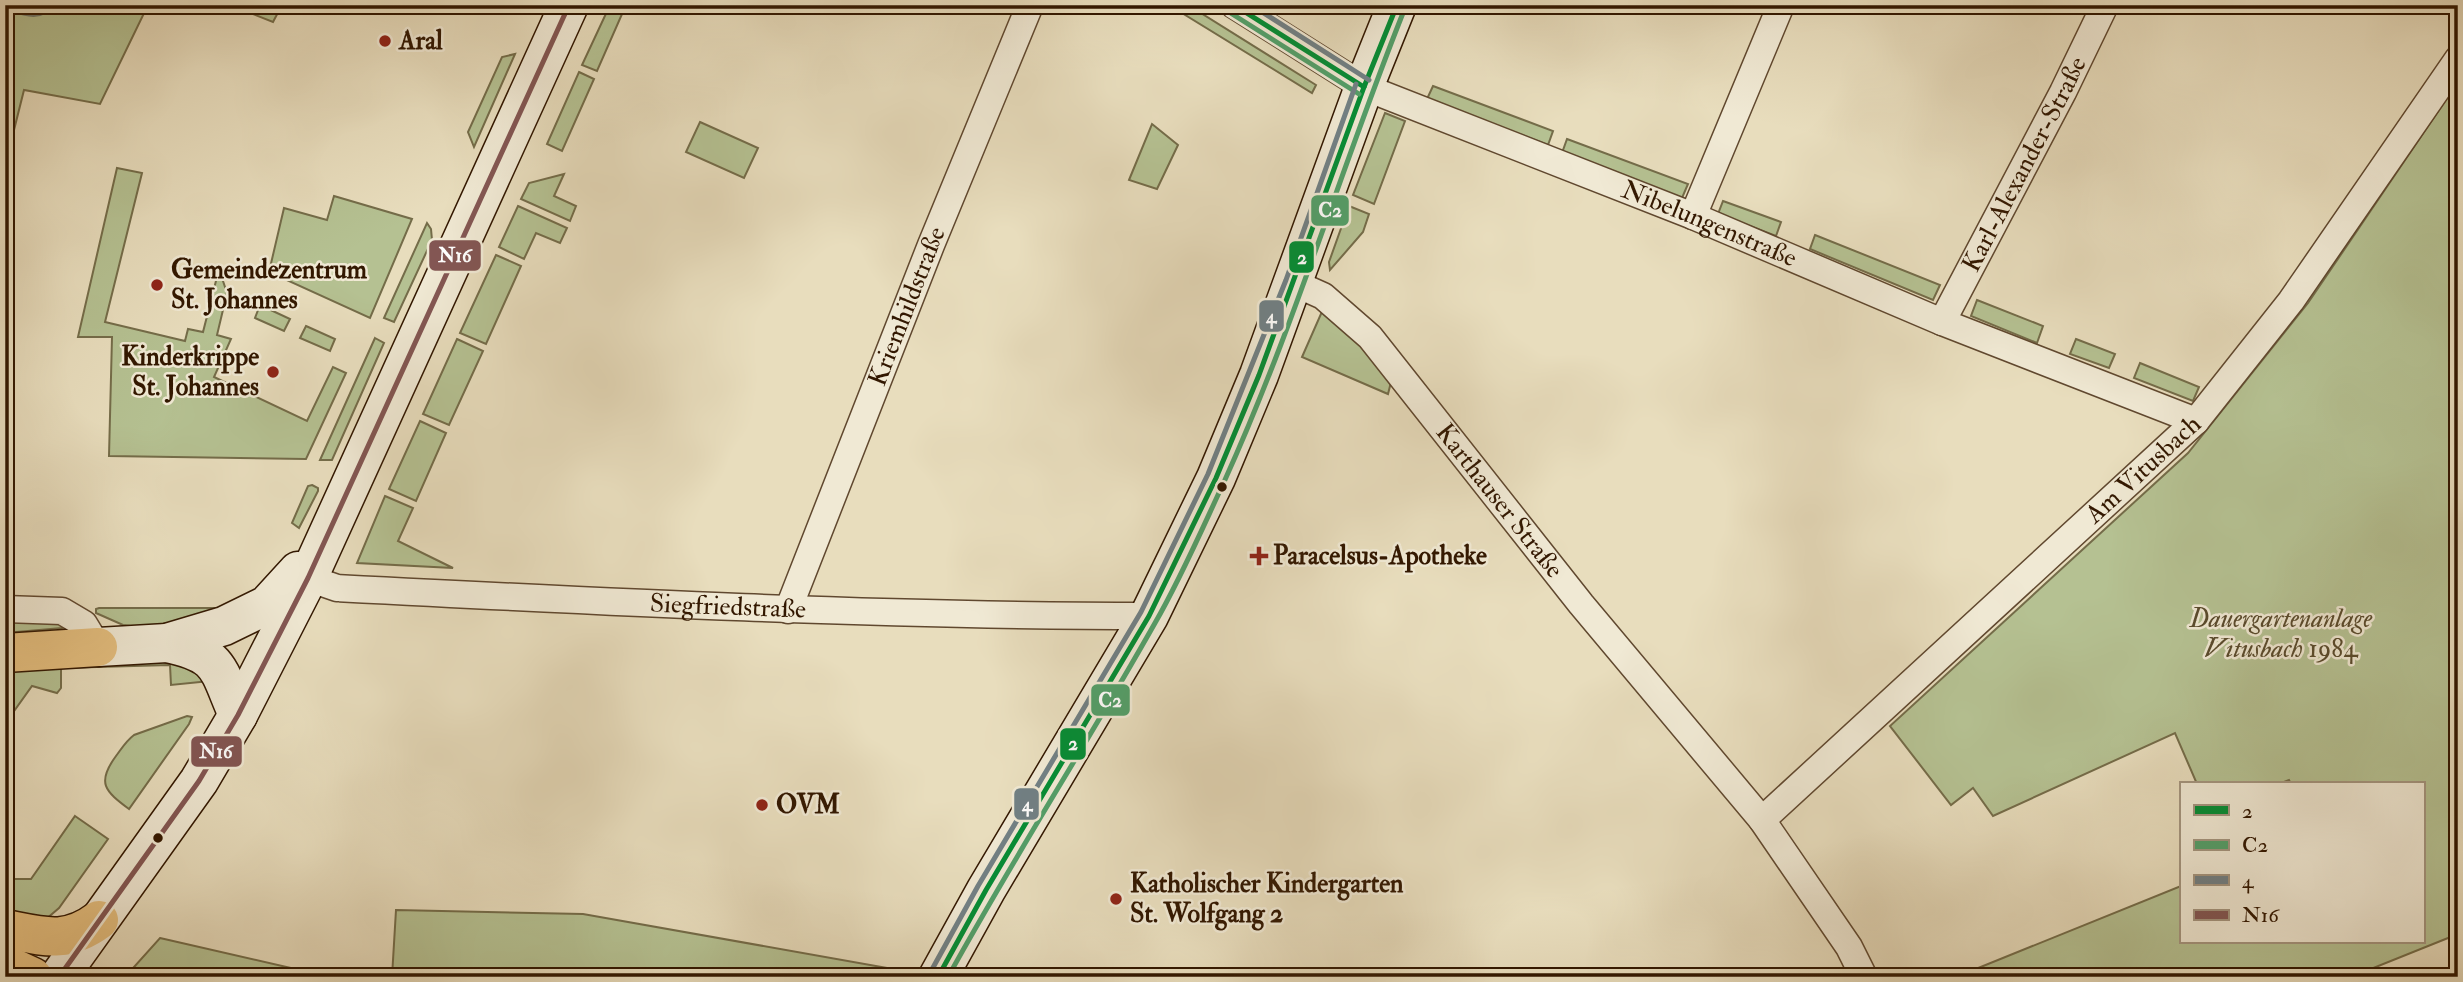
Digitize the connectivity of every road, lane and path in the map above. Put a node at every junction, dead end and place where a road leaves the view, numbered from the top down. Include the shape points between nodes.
1 (569, 5) edge
2 (1030, 5) edge
3 (1234, 5) edge
4 (1397, 5) edge
5 (1781, 5) edge
6 (2105, 5) edge
7 (2458, 59) edge
8 (1364, 87) junction
9 (1693, 216) junction
10 (1294, 283) junction
11 (1942, 321) junction
12 (2196, 421) junction
13 (323, 544) junction
14 (308, 578) junction
15 (5, 609) edge
16 (788, 610) junction
17 (1149, 616) junction
18 (166, 643) junction
19 (98, 647) junction
20 (5, 653) edge
21 (237, 715) junction
22 (1762, 820) junction
23 (99, 920) junction
24 (5, 929) edge
25 (5, 964) edge
26 (33, 977) edge
27 (59, 977) edge
28 (938, 977) edge
29 (1864, 977) edge

1 - 13 street
2 - 16 street, Kriemhildstraße
3 - 8 street, Nibelungenstraße
4 - 8 street
5 - 9 street
6 - 11 street, Karl-Alexander-Straße
7 - 12 street, Am Vitusbach via 2291,301
8 - 9 street, Nibelungenstraße
8 - 10 street
9 - 11 street, Nibelungenstraße
10 - 17 street via 1216,478
10 - 22 street, Karthauser Straße via 1324,296 1370,337 1581,604
11 - 12 street, Nibelungenstraße
12 - 22 street, Am Vitusbach
13 - 14 street
13 - 18 street via 267,605 239,620
14 - 16 street, Siegfriedstraße via 337,588
14 - 21 street
15 - 19 street via 62,611 84,624
16 - 17 street, Siegfriedstraße
17 - 28 street
18 - 19 street
18 - 21 street via 209,658 222,674
19 - 20 highway
21 - 23 street via 199,781
22 - 29 street, Karthauser Straße via 1849,947
23 - 24 highway via 77,934 62,937
23 - 27 street
25 - 26 highway

